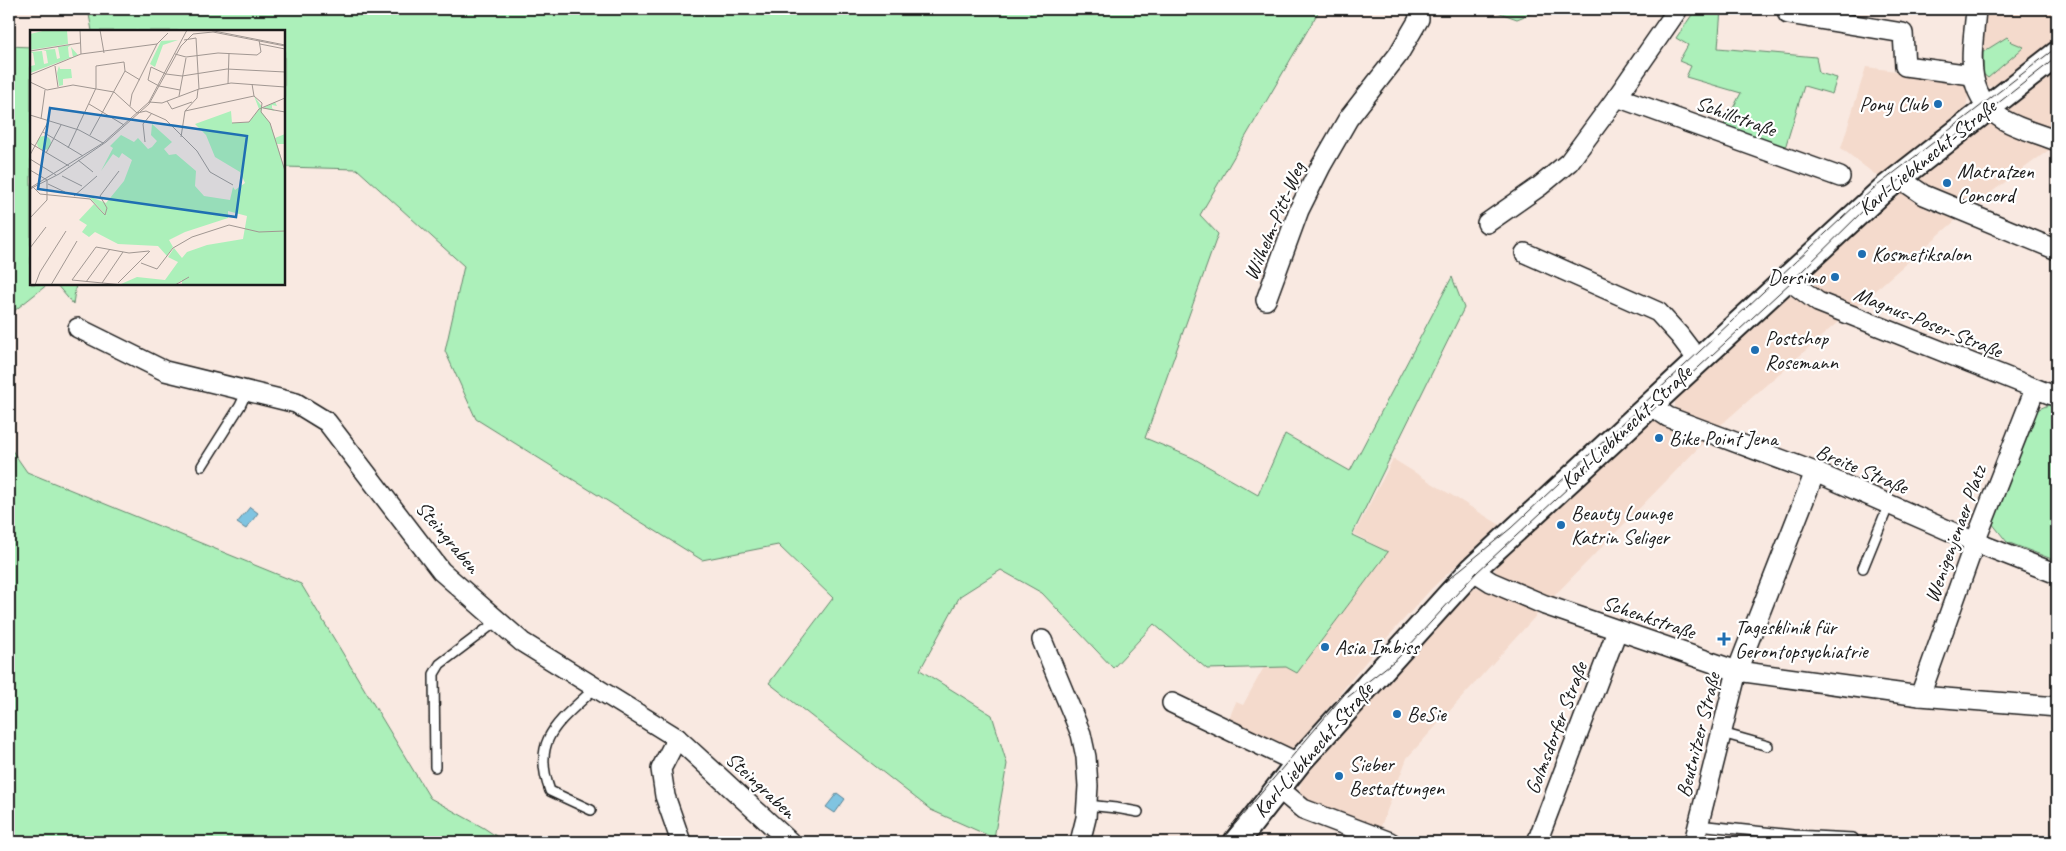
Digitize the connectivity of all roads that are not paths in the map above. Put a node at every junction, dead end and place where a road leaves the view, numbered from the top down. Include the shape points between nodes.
1 (1418, 9) edge
2 (1678, 9) edge
3 (1976, 9) edge
4 (1788, 14) dead end
5 (2057, 54) edge
6 (1972, 75) junction
7 (1617, 97) junction
8 (1988, 107) junction
9 (2057, 140) edge
10 (1840, 177) dead end
11 (1899, 178) junction
12 (1487, 224) dead end
13 (2057, 250) edge
14 (1526, 253) dead end
15 (1787, 279) junction
16 (1266, 300) dead end
17 (78, 328) dead end
18 (1698, 360) junction
19 (2034, 389) junction
20 (246, 391) junction
21 (2057, 398) edge
22 (1650, 404) junction
23 (202, 466) dead end
24 (1815, 472) junction
25 (1888, 504) junction
26 (1975, 542) junction
27 (1863, 568) dead end
28 (1472, 570) junction
29 (2057, 574) edge
30 (497, 621) junction
31 (1617, 631) junction
32 (1042, 640) dead end
33 (1738, 671) junction
34 (596, 687) junction
35 (1920, 696) junction
36 (1172, 703) dead end
37 (2057, 707) edge
38 (1722, 733) junction
39 (677, 738) junction
40 (1768, 746) dead end
41 (1298, 763) junction
42 (435, 767) dead end
43 (1278, 788) junction
44 (1087, 805) junction
45 (591, 810) dead end
46 (1138, 812) dead end
47 (1696, 834) edge
48 (1853, 838) dead end
49 (681, 842) edge
50 (790, 842) edge
51 (1080, 842) edge
52 (1236, 842) edge
53 (1390, 842) edge
54 (1537, 842) edge

1 - 16 street, Wilhelm-Pitt-Weg via 1419,19 1398,55 1348,119 1321,166 1299,210
2 - 7 street
3 - 6 street
4 - 6 street via 1903,33 1905,66
5 - 8 street, Karl-Liebknecht-Straße
6 - 8 street via 1977,92
7 - 10 street, Schillstraße
7 - 12 street via 1569,162
8 - 9 street via 2004,120
8 - 11 street, Karl-Liebknecht-Straße
11 - 13 street via 1924,195
11 - 15 street, Karl-Liebknecht-Straße
14 - 18 street via 1658,312
15 - 18 street, Karl-Liebknecht-Straße
15 - 19 street, Magnus-Poser-Straße via 1818,302
17 - 20 street, Steingraben via 164,370
18 - 22 street, Karl-Liebknecht-Straße
19 - 21 street, Magnus-Poser-Straße
19 - 26 street, Wenigenjenaer Platz
20 - 23 lane
20 - 30 street, Steingraben via 296,403 327,422 441,571
22 - 24 street, Breite Straße via 1668,417
22 - 28 street, Karl-Liebknecht-Straße
24 - 25 street, Breite Straße
24 - 33 street, Beutnitzer Straße
25 - 26 street, Breite Straße
25 - 27 lane
26 - 29 street, Breite Straße
26 - 35 street, Wenigenjenaer Platz
28 - 31 street, Schenkstraße via 1491,582 1545,605
28 - 41 street, Karl-Liebknecht-Straße
30 - 34 street, Steingraben via 522,642
30 - 42 lane via 440,664 434,674
31 - 33 street, Schenkstraße
31 - 54 street, Golmsdorfer Straße
32 - 44 street via 1081,734 1086,757
33 - 35 street, Schenkstraße
33 - 38 street, Beutnitzer Straße
34 - 39 street, Steingraben
34 - 45 lane via 553,728 543,756 544,776 550,791
35 - 37 street, Schenkstraße
36 - 41 street
38 - 40 lane
38 - 47 street, Beutnitzer Straße
39 - 49 street via 661,769
39 - 50 street, Steingraben
41 - 43 street, Karl-Liebknecht-Straße
43 - 52 street, Karl-Liebknecht-Straße
43 - 53 street via 1303,809
44 - 46 lane
44 - 51 street
47 - 48 lane

